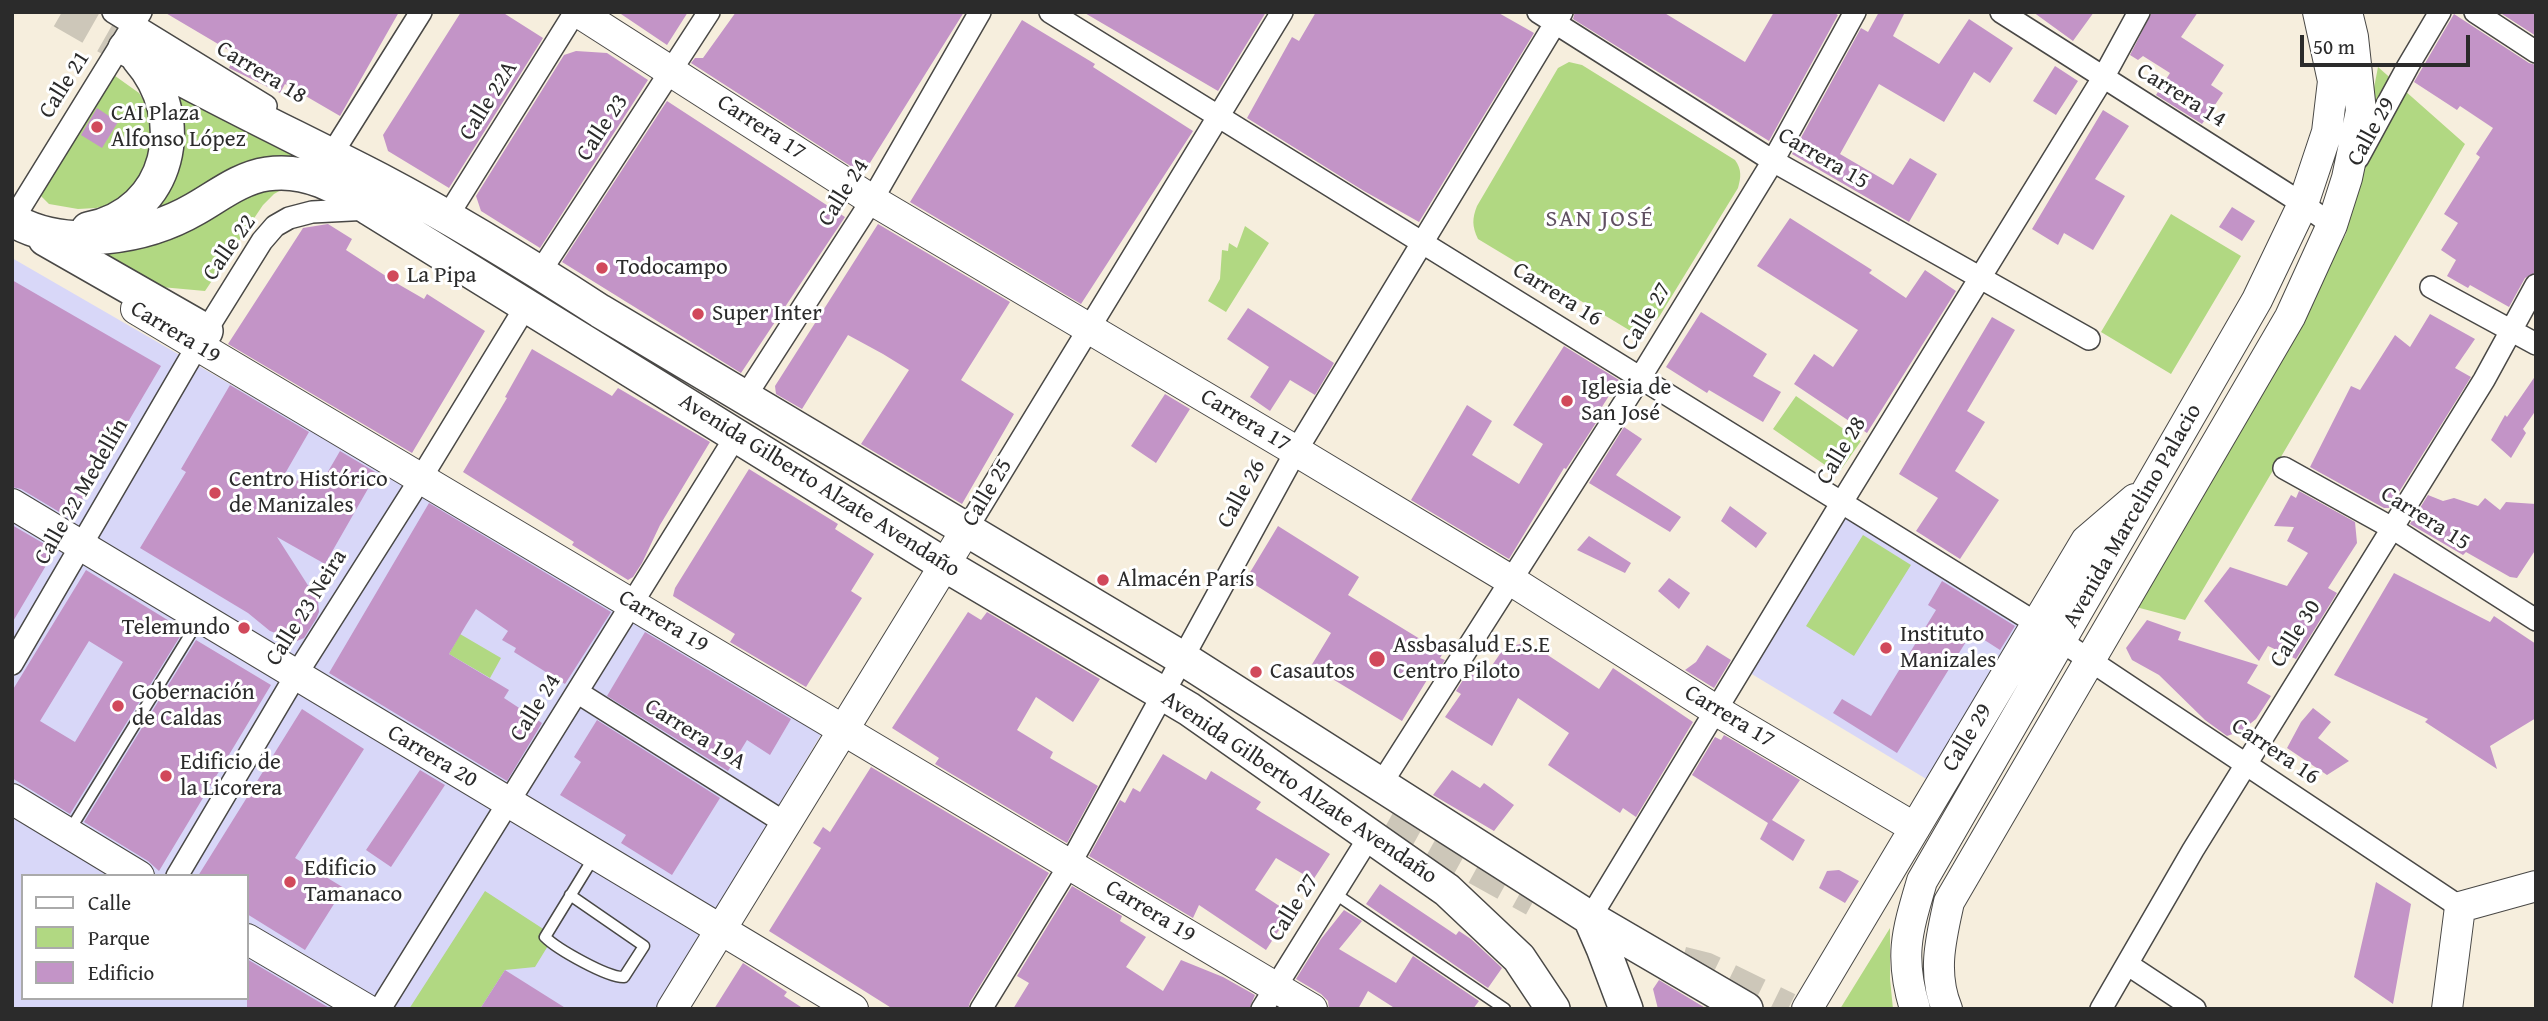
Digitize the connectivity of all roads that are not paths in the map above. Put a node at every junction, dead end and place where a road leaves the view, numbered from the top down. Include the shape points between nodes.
1 (113, 12) edge
2 (421, 12) edge
3 (576, 12) edge
4 (709, 12) edge
5 (980, 12) edge
6 (1050, 12) edge
7 (1282, 12) edge
8 (1855, 12) edge
9 (2001, 12) edge
10 (2140, 12) edge
11 (2318, 12) edge
12 (2347, 12) edge
13 (2440, 12) edge
14 (2475, 12) edge
15 (1551, 16) edge
16 (132, 34) edge
17 (2536, 52) edge
18 (671, 70) junction
19 (2103, 78) junction
20 (1217, 116) junction
21 (335, 149) junction
22 (1773, 161) junction
23 (2347, 178) junction
24 (376, 195) junction
25 (872, 200) junction
26 (2303, 204) junction
27 (447, 217) junction
28 (2332, 225) junction
29 (16, 226) edge
30 (54, 234) junction
31 (1421, 242) junction
32 (540, 272) junction
33 (1979, 278) junction
34 (2536, 285) edge
35 (2431, 287) dead end
36 (526, 306) junction
37 (1088, 329) junction
38 (2510, 330) junction
39 (202, 339) junction
40 (2089, 339) dead end
41 (2536, 344) edge
42 (1640, 378) junction
43 (745, 397) junction
44 (736, 436) junction
45 (1296, 451) junction
46 (2284, 468) dead end
47 (421, 478) junction
48 (2151, 484) junction
49 (1842, 502) junction
50 (12, 504) edge
51 (2392, 528) junction
52 (966, 530) junction
53 (80, 545) junction
54 (945, 565) junction
55 (1512, 581) junction
56 (632, 604) junction
57 (201, 618) junction
58 (2536, 620) edge
59 (2036, 623) junction
60 (2061, 641) junction
61 (1182, 658) junction
62 (2090, 660) junction
63 (12, 664) edge
64 (296, 675) junction
65 (577, 692) junction
66 (1176, 702) junction
67 (1717, 711) junction
68 (843, 729) junction
69 (2246, 765) junction
70 (1381, 784) junction
71 (12, 799) edge
72 (509, 802) junction
73 (785, 822) junction
74 (1380, 827) junction
75 (1915, 828) junction
76 (68, 833) junction
77 (595, 854) junction
78 (1070, 864) junction
79 (136, 874) edge
80 (178, 874) edge
81 (2536, 886) edge
82 (1334, 893) junction
83 (570, 895) junction
84 (2460, 906) junction
85 (1590, 918) junction
86 (720, 929) junction
87 (248, 940) edge
88 (2127, 964) junction
89 (1269, 998) edge
90 (1549, 1006) edge
91 (366, 1009) edge
92 (380, 1009) edge
93 (672, 1009) edge
94 (853, 1009) edge
95 (981, 1009) edge
96 (1312, 1009) edge
97 (1505, 1009) edge
98 (1626, 1009) edge
99 (1746, 1009) edge
100 (1807, 1009) edge
101 (1916, 1009) edge
102 (1947, 1009) edge
103 (2101, 1009) edge
104 (2195, 1009) edge
105 (2447, 1009) edge

1 - 16 street, Carrera 18
2 - 21 street
3 - 18 main road, Carrera 17
3 - 27 street, Calle 22A
4 - 18 street, Calle 23
5 - 25 street, Calle 24
6 - 20 street, Carrera 16
7 - 20 street, Calle 25
8 - 22 street, Calle 27
9 - 19 street, Carrera 14
10 - 19 street, Calle 28
11 - 26 main road, Avenida Marcelino Palacio via 2333,81 2327,132
12 - 23 main road, Avenida Marcelino Palacio via 2361,111
13 - 23 street, Calle 29
14 - 17 street
15 - 22 street, Carrera 15
15 - 31 street, Calle 26
16 - 21 street, Carrera 18
16 - 24 main road, Avenida Gilberto Alzate Avendaño via 190,85
16 - 29 street, Calle 21
16 - 30 main road via 164,102 169,126 163,163 152,186 127,213 93,228
18 - 25 main road, Carrera 17
18 - 32 street, Calle 23
19 - 26 street, Carrera 14
19 - 33 street, Calle 28
20 - 31 street, Carrera 16
20 - 37 street, Calle 25
21 - 24 street, Carrera 18
22 - 33 street, Carrera 15
22 - 42 street, Calle 27
23 - 28 main road, Avenida Marcelino Palacio
24 - 27 main road, Avenida Gilberto Alzate Avendaño
24 - 30 main road, Avenida Gilberto Alzate Avendaño via 303,175 278,173 233,186 181,217 142,232 88,238
24 - 36 main road, Avenida Gilberto Alzate Avendaño
24 - 39 street, Calle 22 via 289,218 275,226
25 - 37 main road, Carrera 17
25 - 43 street, Calle 24
26 - 28 street, Carrera 14
26 - 48 main road, Avenida Marcelino Palacio via 2257,300
27 - 32 main road, Avenida Gilberto Alzate Avendaño
28 - 62 main road, Avenida Marcelino Palacio via 2290,317
29 - 30 main road, Avenida Gilberto Alzate Avendaño
29 - 39 main road
31 - 42 street, Carrera 16
31 - 45 street, Calle 26
32 - 43 main road, Avenida Gilberto Alzate Avendaño
33 - 40 street, Carrera 15
33 - 49 street, Calle 28
34 - 38 street, Calle 30
35 - 38 street
36 - 44 main road, Avenida Gilberto Alzate Avendaño
36 - 47 street
37 - 45 main road, Carrera 17
37 - 52 street, Calle 25
38 - 41 street
38 - 51 street, Calle 30
39 - 47 main road, Carrera 19
39 - 53 street, Calle 22 Medellín
42 - 49 street, Carrera 16
42 - 55 street, Calle 27
43 - 52 main road, Avenida Gilberto Alzate Avendaño
44 - 54 main road, Avenida Gilberto Alzate Avendaño
44 - 56 street, Calle 24
45 - 55 main road, Carrera 17
45 - 61 street, Calle 26
46 - 51 street, Carrera 15
47 - 56 main road, Carrera 19
47 - 64 street, Calle 23 Neira
48 - 59 main road, Calle 29 via 2087,541
48 - 60 main road, Avenida Marcelino Palacio
49 - 59 street, Carrera 16
49 - 67 street, Calle 28
50 - 53 main road, Carrera 20
51 - 58 street, Carrera 15
51 - 69 street, Calle 30
52 - 54 main road, Calle 25
52 - 61 main road, Avenida Gilberto Alzate Avendaño
53 - 57 main road, Carrera 20
53 - 63 street, Calle 22 Medellín
54 - 66 main road, Avenida Gilberto Alzate Avendaño
54 - 68 main road, Calle 25
55 - 67 main road, Carrera 17
55 - 70 street, Calle 27
56 - 65 street, Calle 24
56 - 68 main road, Carrera 19
57 - 64 main road, Carrera 20
57 - 76 lane
59 - 75 main road, Calle 29
60 - 62 street, Carrera 16
60 - 101 main road, Avenida Marcelino Palacio via 1922,881 1907,934 1908,986
61 - 66 street, Calle 26
61 - 70 main road, Avenida Gilberto Alzate Avendaño
62 - 69 street, Carrera 16
62 - 102 main road, Avenida Marcelino Palacio via 1949,902 1937,956
64 - 72 main road, Carrera 20
64 - 80 street, Calle 23 Neira
65 - 72 street, Calle 24
65 - 73 street, Carrera 19A
66 - 74 main road, Avenida Gilberto Alzate Avendaño
66 - 78 street, Calle 26
67 - 75 main road, Carrera 17
67 - 85 street, Calle 28
68 - 73 main road, Calle 25
68 - 78 main road, Carrera 19
69 - 84 street, Carrera 16
69 - 88 street, Calle 30
70 - 85 main road, Avenida Gilberto Alzate Avendaño
71 - 76 main road
72 - 77 main road, Carrera 20
72 - 92 street, Calle 24
73 - 86 main road, Calle 25
74 - 82 street, Calle 27
74 - 90 main road, Avenida Gilberto Alzate Avendaño via 1519,958
75 - 100 main road, Calle 29
76 - 79 main road
77 - 83 lane
77 - 86 main road, Carrera 20
78 - 89 main road, Carrera 19
78 - 95 street, Calle 26
81 - 84 main road
82 - 89 street, Calle 27
82 - 97 lane
83 - 83 lane via 546,939 605,972 624,977 644,946
84 - 105 main road
85 - 98 main road
85 - 99 main road
86 - 93 main road, Calle 25
86 - 94 main road, Carrera 20
87 - 91 main road
88 - 103 street, Calle 30
88 - 104 street
89 - 96 main road, Carrera 19

